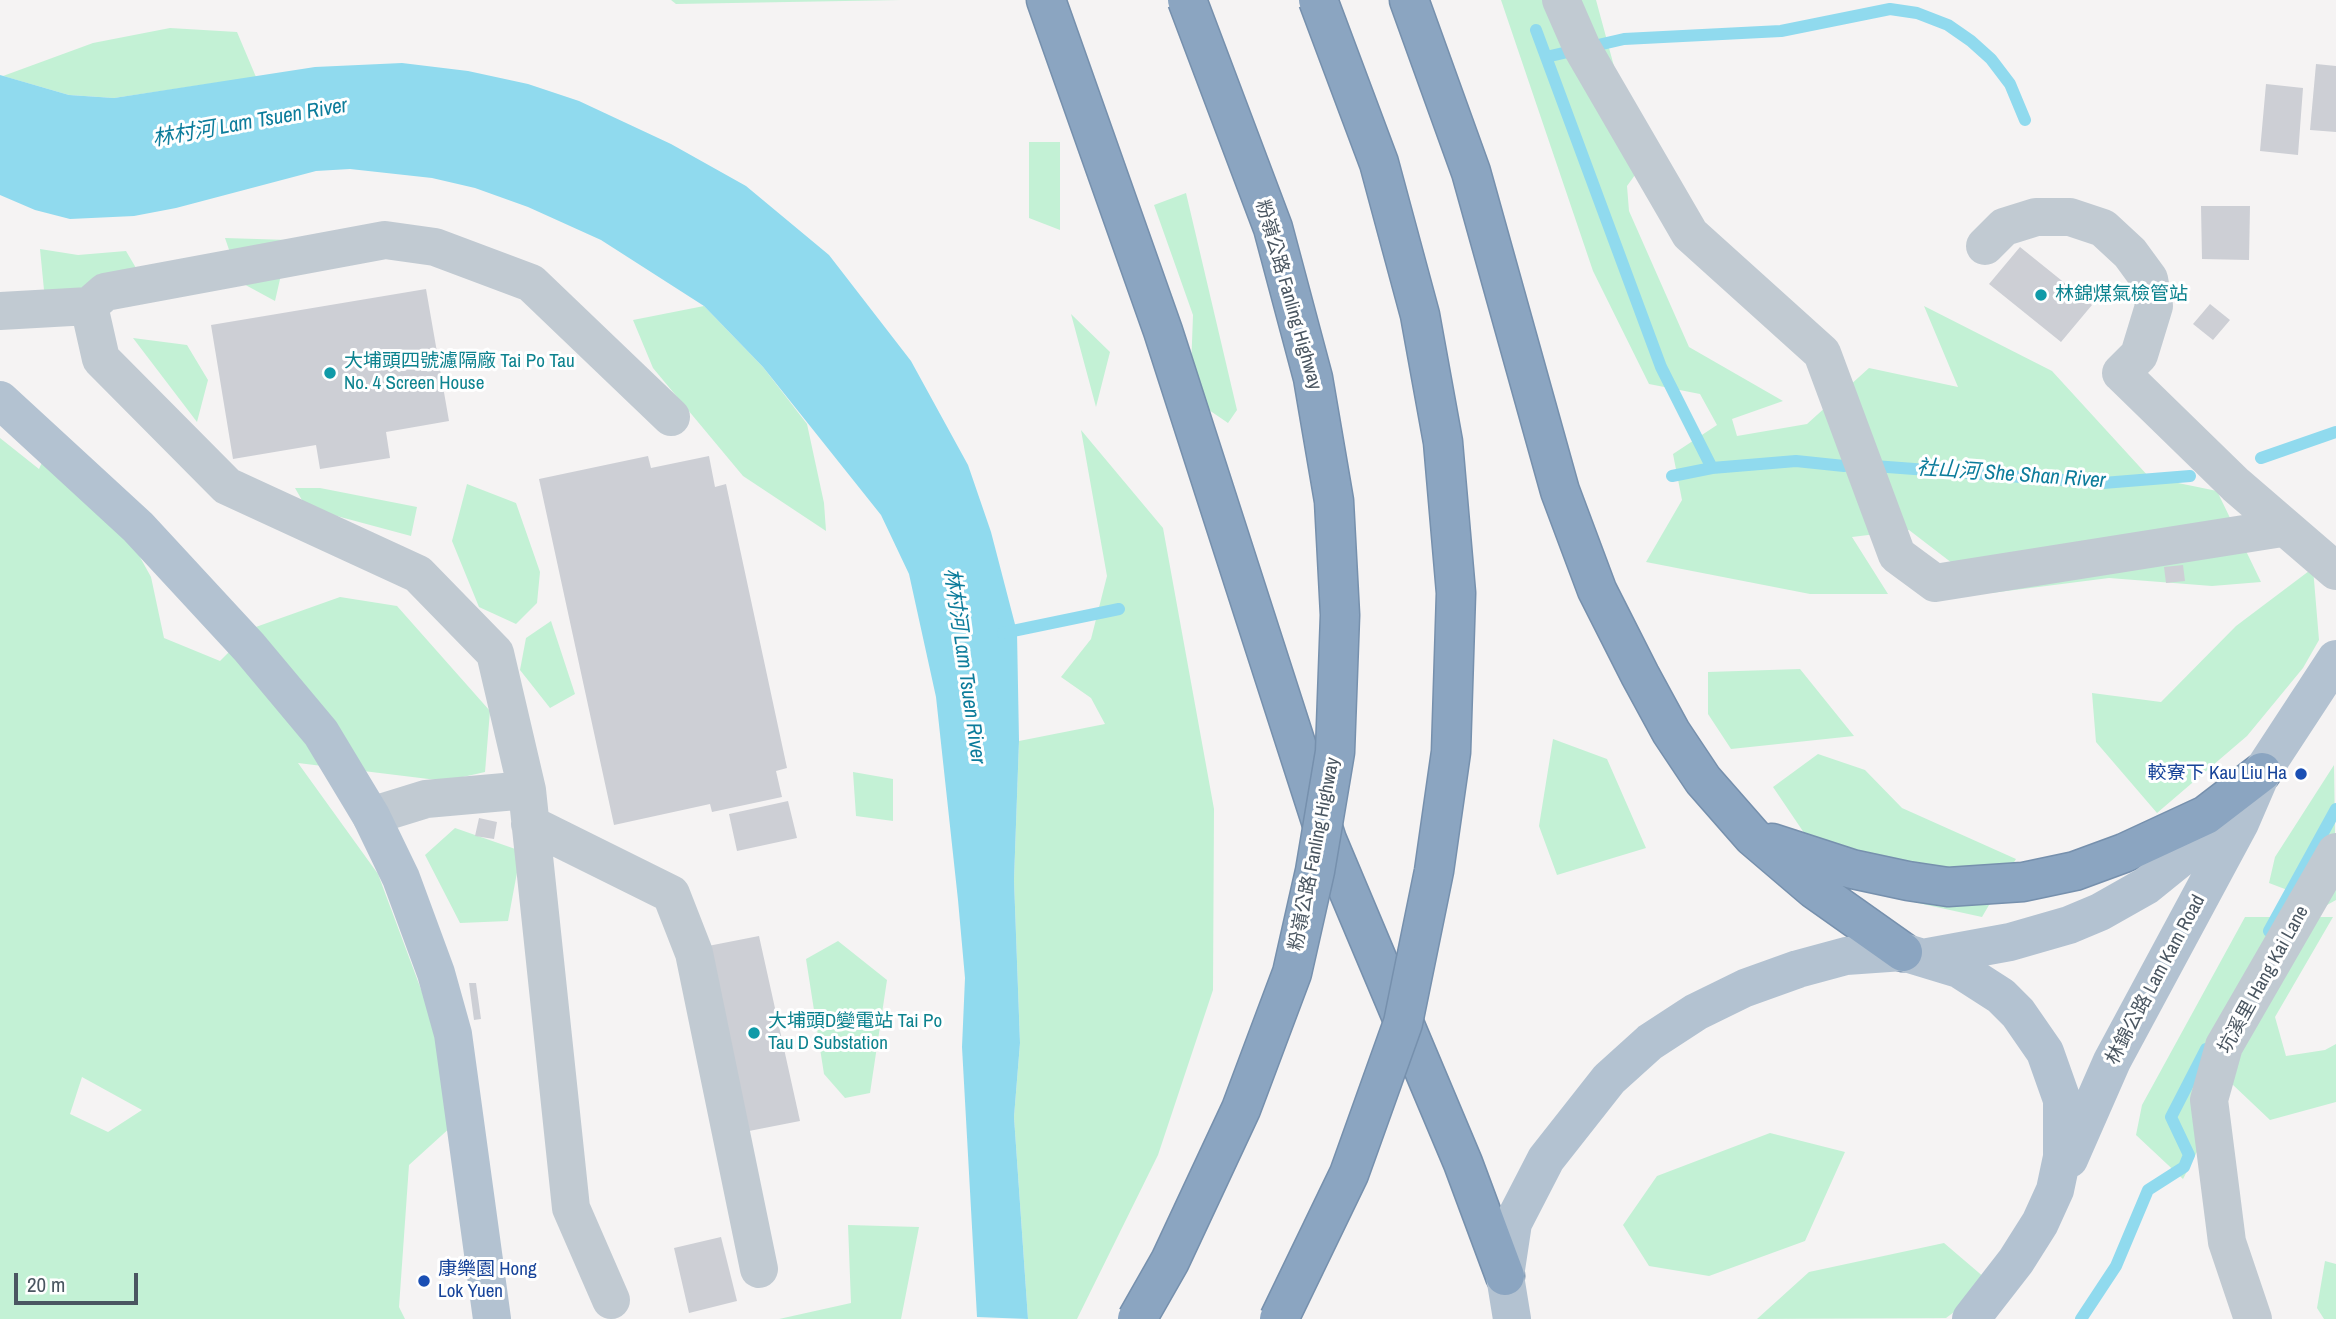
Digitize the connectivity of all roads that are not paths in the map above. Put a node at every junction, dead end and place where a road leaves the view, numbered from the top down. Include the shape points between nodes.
1 (1046, 0) edge
2 (1187, 0) edge
3 (1318, 0) edge
4 (1409, 0) edge
5 (1561, 0) edge
6 (1985, 246) dead end
7 (89, 306) junction
8 (0, 311) edge
9 (0, 400) edge
10 (671, 418) dead end
11 (2283, 528) junction
12 (2336, 571) edge
13 (2336, 659) edge
14 (2262, 772) junction
15 (528, 807) junction
16 (371, 816) junction
17 (1753, 837) junction
18 (2336, 852) edge
19 (1915, 955) junction
20 (2055, 1190) junction
21 (759, 1269) dead end
22 (611, 1300) dead end
23 (1506, 1304) edge
24 (492, 1319) edge
25 (1137, 1319) edge
26 (1279, 1319) edge
27 (1971, 1319) edge
28 (2253, 1319) edge

1 - 23 highway via 1163,331 1327,840 1463,1163
2 - 25 highway, 粉嶺公路 Fanling Highway, bridge via 1273,228 1313,378 1335,501 1340,615 1335,751 1292,973 1241,1109 1170,1261
3 - 26 highway, bridge via 1379,163 1420,314 1443,442 1456,593 1451,752 1434,871 1403,1023 1349,1174
4 - 17 highway via 1471,172 1560,491 1597,590 1671,732 1703,780
5 - 11 lane via 1582,48 1690,234 1822,353 1897,555 1935,583
6 - 11 lane via 2004,228 2036,217 2070,217 2103,228 2112,236 2149,279 2154,306 2139,355 2121,373
7 - 8 lane
7 - 10 lane via 105,292 385,240 435,247 531,283
7 - 15 lane via 101,359 227,486 418,574 495,653
9 - 16 main road via 138,527 249,647 321,733
11 - 12 lane
13 - 14 main road, 林錦公路 Lam Kam Road
14 - 17 highway via 2206,815 2124,853 2075,871 1995,886 1948,887 1908,881 1821,860
14 - 19 main road, 林錦公路 Lam Kam Road via 2193,848 2146,886 2100,912 2010,942
14 - 20 main road, 林錦公路 Lam Kam Road via 2112,1061
15 - 16 lane via 426,799
15 - 21 lane via 671,894 694,953
15 - 22 lane via 571,1208
16 - 24 main road via 401,878 453,1034
17 - 19 highway via 1814,889
18 - 28 lane, 坑溪里 Hang Kai Lane via 2224,1046 2208,1100 2227,1242
19 - 20 main road via 1959,969 2001,996 2045,1052 2062,1100 2064,1130
19 - 23 main road, 林錦公路 Lam Kam Road via 1859,954 1798,968 1696,1012 1650,1042 1609,1079 1546,1159 1513,1223
20 - 27 main road, 林錦公路 Lam Kam Road via 2016,1261

